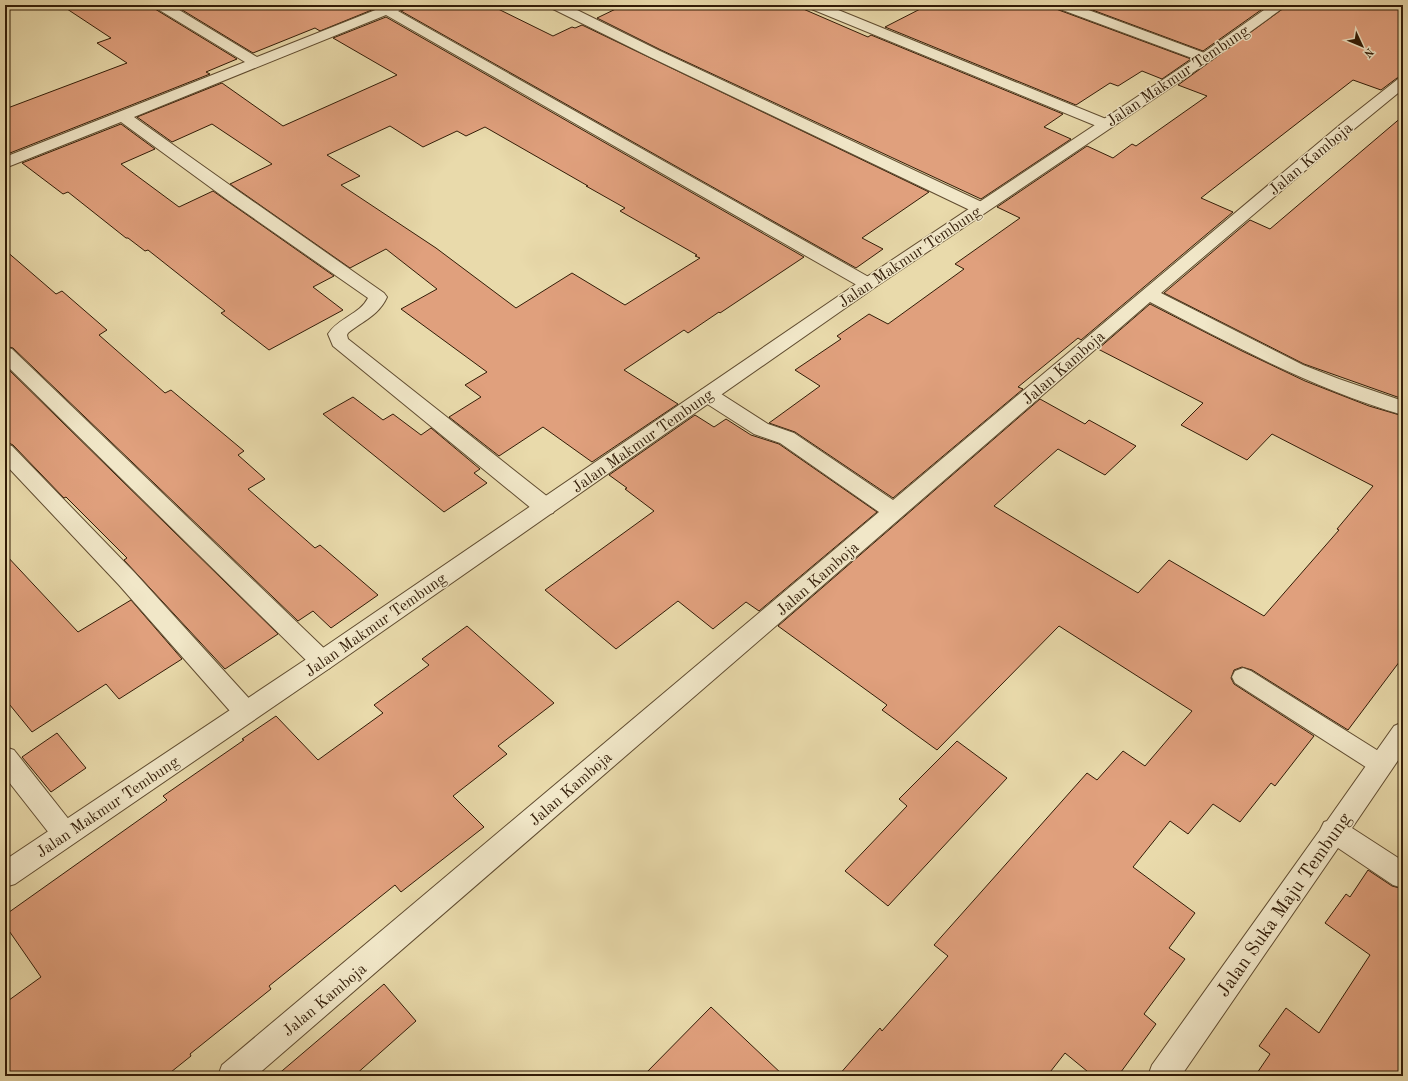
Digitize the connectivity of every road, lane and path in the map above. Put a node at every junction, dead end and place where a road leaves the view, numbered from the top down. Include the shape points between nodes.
1 (161, 5) edge
2 (556, 5) edge
3 (814, 5) edge
4 (1062, 5) edge
5 (1280, 5) edge
6 (394, 8) edge
7 (1205, 58) junction
8 (255, 62) junction
9 (1403, 82) edge
10 (123, 116) junction
11 (1105, 124) junction
12 (5, 163) edge
13 (980, 208) junction
14 (868, 284) junction
15 (1148, 294) junction
16 (5, 353) edge
17 (708, 395) junction
18 (1403, 408) edge
19 (5, 450) edge
20 (546, 507) junction
21 (894, 511) junction
22 (322, 661) junction
23 (1243, 677) dead end
24 (246, 712) junction
25 (1403, 733) edge
26 (5, 758) edge
27 (1380, 764) junction
28 (1334, 830) junction
29 (65, 834) junction
30 (5, 875) edge
31 (1403, 876) edge
32 (233, 1076) edge
33 (1163, 1076) edge

1 - 8 street
2 - 13 street
3 - 11 street
4 - 7 street
5 - 7 street, Jalan Makmur Tembung
6 - 8 street
6 - 14 street
7 - 11 street, Jalan Makmur Tembung
8 - 10 street
9 - 15 street, Jalan Kamboja
10 - 12 street
10 - 20 street via 378,297 372,308 342,327 337,334 340,342
11 - 13 street, Jalan Makmur Tembung
13 - 14 street, Jalan Makmur Tembung
14 - 17 street, Jalan Makmur Tembung
15 - 18 street via 1308,374
15 - 21 street, Jalan Kamboja
16 - 22 street
17 - 20 street, Jalan Makmur Tembung
17 - 21 street via 761,429 787,438
19 - 24 street via 127,579
20 - 22 street, Jalan Makmur Tembung
21 - 32 street, Jalan Kamboja
22 - 24 street, Jalan Makmur Tembung
23 - 27 lane
24 - 29 street, Jalan Makmur Tembung
25 - 27 street, Jalan Suka Maju Tembung
26 - 29 street
27 - 28 street, Jalan Suka Maju Tembung
28 - 31 street
28 - 33 street, Jalan Suka Maju Tembung
29 - 30 street, Jalan Makmur Tembung

